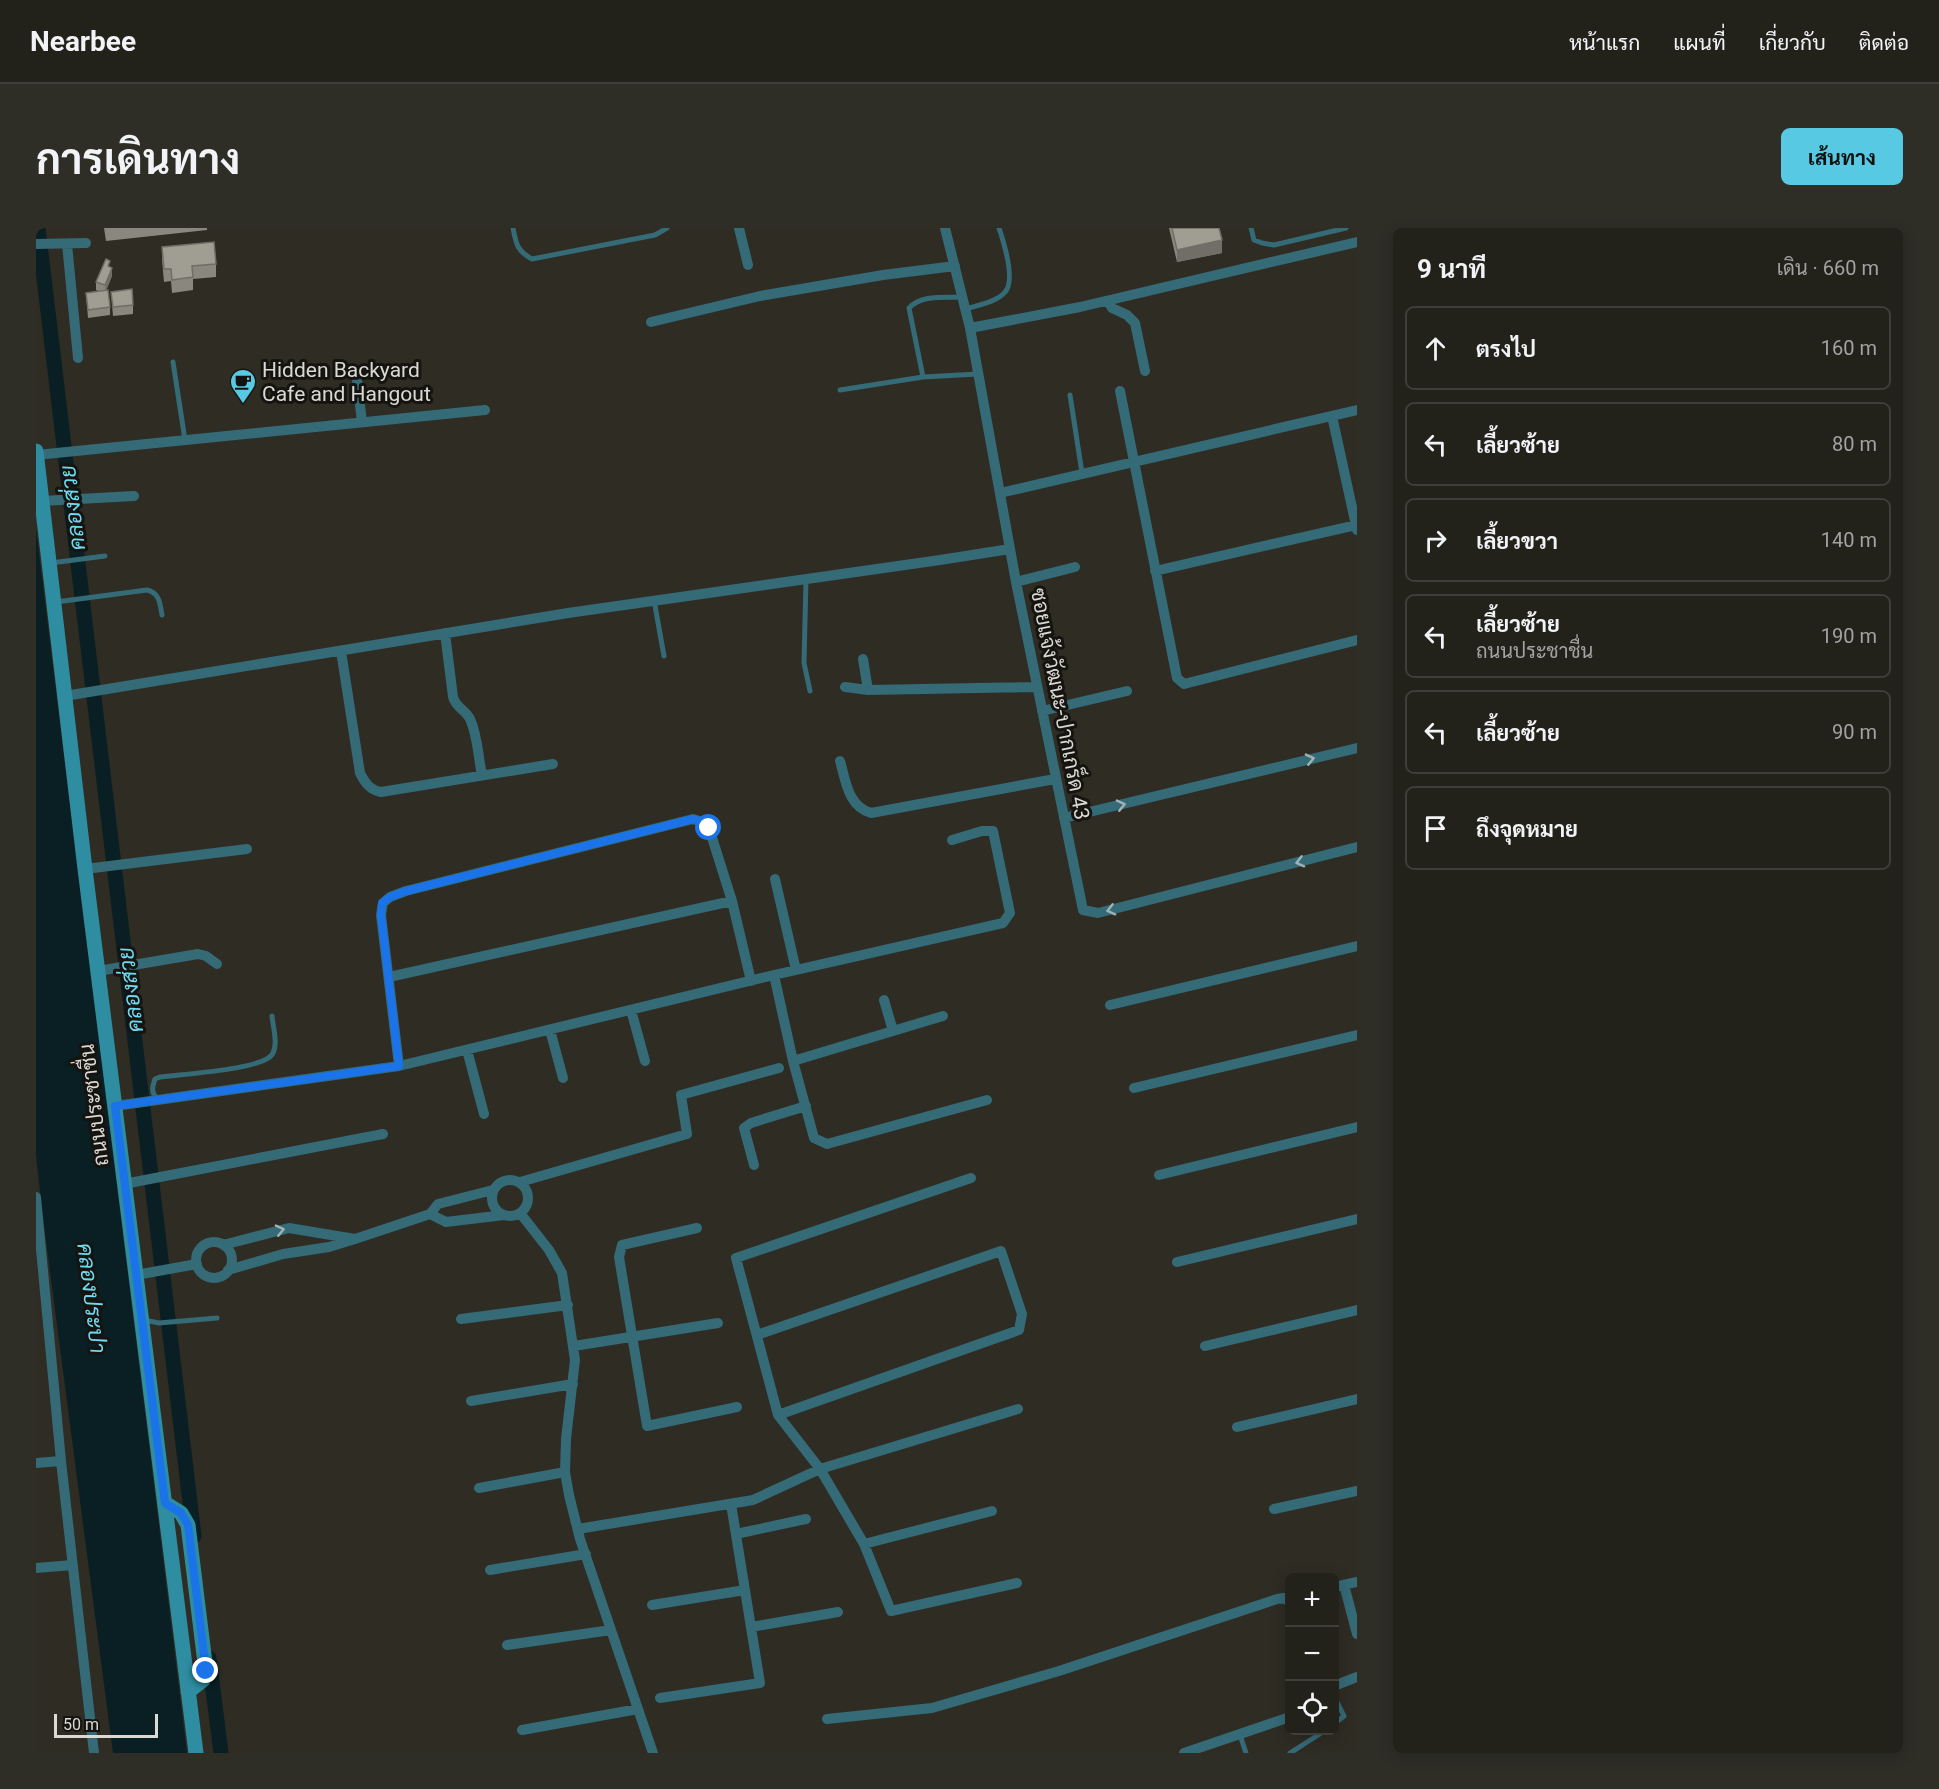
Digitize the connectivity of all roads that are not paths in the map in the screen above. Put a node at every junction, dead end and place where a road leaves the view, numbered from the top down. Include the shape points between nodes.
1 (513, 228) edge
2 (667, 228) edge
3 (739, 228) edge
4 (945, 228) edge
5 (999, 228) edge
6 (1251, 228) edge
7 (1347, 228) edge
8 (1357, 242) edge
9 (86, 243) dead end
10 (36, 244) edge
11 (67, 244) junction
12 (748, 265) dead end
13 (955, 266) junction
14 (962, 297) junction
15 (1108, 301) junction
16 (966, 310) junction
17 (651, 322) dead end
18 (970, 328) junction
19 (78, 358) dead end
20 (173, 362) dead end
21 (1145, 371) dead end
22 (356, 372) dead end
23 (978, 374) junction
24 (923, 377) junction
25 (840, 390) dead end
26 (1120, 391) dead end
27 (1070, 395) dead end
28 (485, 410) dead end
29 (1357, 410) edge
30 (1332, 416) junction
31 (362, 422) junction
32 (185, 440) junction
33 (41, 453) edge
34 (1135, 462) junction
35 (1082, 473) junction
36 (1000, 493) junction
37 (134, 496) dead end
38 (49, 501) junction
39 (1356, 527) edge
40 (1010, 549) junction
41 (105, 556) dead end
42 (49, 563) junction
43 (1075, 567) dead end
44 (1155, 571) junction
45 (806, 579) junction
46 (1016, 582) junction
47 (654, 600) junction
48 (61, 602) junction
49 (162, 615) dead end
50 (445, 633) junction
51 (1357, 640) edge
52 (341, 651) junction
53 (664, 656) dead end
54 (863, 659) dead end
55 (845, 687) dead end
56 (1037, 687) junction
57 (868, 690) junction
58 (810, 691) dead end
59 (1127, 691) dead end
60 (72, 695) junction
61 (1042, 711) junction
62 (1357, 748) edge
63 (840, 761) dead end
64 (554, 764) dead end
65 (482, 775) junction
66 (1055, 779) junction
67 (1064, 818) junction
68 (952, 840) dead end
69 (1357, 847) edge
70 (247, 849) dead end
71 (93, 868) junction
72 (775, 879) dead end
73 (732, 901) junction
74 (1357, 946) edge
75 (217, 964) dead end
76 (105, 970) junction
77 (796, 970) junction
78 (774, 975) junction
79 (389, 977) junction
80 (751, 981) junction
81 (884, 999) dead end
82 (1110, 1005) dead end
83 (631, 1010) junction
84 (272, 1016) dead end
85 (944, 1016) dead end
86 (550, 1030) junction
87 (893, 1031) junction
88 (1357, 1035) edge
89 (467, 1050) junction
90 (645, 1061) dead end
91 (794, 1061) junction
92 (399, 1066) junction
93 (780, 1068) dead end
94 (564, 1078) dead end
95 (1134, 1088) dead end
96 (157, 1100) junction
97 (987, 1100) dead end
98 (122, 1105) junction
99 (806, 1106) junction
100 (484, 1114) dead end
101 (1357, 1127) edge
102 (383, 1134) dead end
103 (754, 1165) dead end
104 (1159, 1175) dead end
105 (971, 1178) dead end
106 (520, 1182) junction
107 (132, 1183) junction
108 (493, 1190) junction
109 (36, 1197) edge
110 (37, 1210) edge
111 (520, 1213) junction
112 (430, 1214) junction
113 (505, 1215) junction
114 (1357, 1219) edge
115 (697, 1228) dead end
116 (355, 1239) junction
117 (223, 1245) junction
118 (1177, 1262) dead end
119 (196, 1264) junction
120 (228, 1270) junction
121 (144, 1274) junction
122 (568, 1305) junction
123 (1357, 1310) edge
124 (217, 1318) dead end
125 (461, 1319) dead end
126 (142, 1320) junction
127 (718, 1323) dead end
128 (757, 1335) junction
129 (632, 1337) junction
130 (573, 1346) junction
131 (1205, 1346) dead end
132 (573, 1384) junction
133 (1357, 1399) edge
134 (471, 1401) dead end
135 (737, 1407) dead end
136 (1018, 1409) dead end
137 (778, 1415) junction
138 (1236, 1427) dead end
139 (61, 1461) junction
140 (36, 1463) edge
141 (820, 1469) junction
142 (565, 1473) junction
143 (479, 1488) dead end
144 (1357, 1491) edge
145 (731, 1504) junction
146 (1274, 1509) dead end
147 (992, 1511) dead end
148 (806, 1519) dead end
149 (578, 1529) junction
150 (736, 1534) junction
151 (864, 1544) junction
152 (586, 1554) junction
153 (73, 1565) junction
154 (36, 1568) edge
155 (490, 1570) dead end
156 (1357, 1582) edge
157 (1017, 1583) dead end
158 (1340, 1586) edge
159 (745, 1590) junction
160 (1285, 1599) edge
161 (652, 1605) dead end
162 (838, 1612) dead end
163 (751, 1627) junction
164 (611, 1630) junction
165 (1357, 1634) edge
166 (507, 1645) dead end
167 (1357, 1677) edge
168 (1339, 1684) edge
169 (660, 1698) dead end
170 (1339, 1705) edge
171 (638, 1709) junction
172 (827, 1719) dead end
173 (1285, 1719) edge
174 (1339, 1720) edge
175 (522, 1730) dead end
176 (1240, 1734) junction
177 (1319, 1735) edge
178 (94, 1753) edge
179 (196, 1753) edge
180 (652, 1753) edge
181 (1184, 1753) edge
182 (1246, 1753) edge
183 (1290, 1753) edge

1 - 2 lane via 521,253 532,259 655,236
3 - 12 street
4 - 13 street, ซอยแจ้งวัฒนะ-ปากเกร็ด 43
5 - 16 lane via 1009,285 1005,293
6 - 7 lane via 1254,240 1274,245
8 - 15 street
9 - 11 street
10 - 11 street
11 - 19 street
13 - 14 street, ซอยแจ้งวัฒนะ-ปากเกร็ด 43
13 - 17 street via 760,296
14 - 16 street, ซอยแจ้งวัฒนะ-ปากเกร็ด 43
14 - 24 lane via 929,298 909,308
15 - 18 street
15 - 21 street via 1135,323
16 - 18 street, ซอยแจ้งวัฒนะ-ปากเกร็ด 43
18 - 23 street, ซอยแจ้งวัฒนะ-ปากเกร็ด 43
20 - 32 lane
22 - 31 street
23 - 24 lane
23 - 36 street, ซอยแจ้งวัฒนะ-ปากเกร็ด 43
24 - 25 lane
26 - 34 street
27 - 35 lane
28 - 31 street
29 - 30 street
30 - 34 street
30 - 39 street
31 - 32 street
32 - 33 street
33 - 38 street, ถนนประชาชื่น
34 - 35 street
34 - 44 street
35 - 36 street
36 - 40 street, ซอยแจ้งวัฒนะ-ปากเกร็ด 43
37 - 38 street
38 - 42 street, ถนนประชาชื่น
39 - 44 street
40 - 45 street
40 - 46 street, ซอยแจ้งวัฒนะ-ปากเกร็ด 43
41 - 42 lane
42 - 48 street, ถนนประชาชื่น
43 - 46 street
44 - 51 street via 1177,678 1184,684
45 - 47 street
45 - 58 lane via 804,663
46 - 56 street, ซอยแจ้งวัฒนะ-ปากเกร็ด 43
47 - 50 street
47 - 53 lane
48 - 49 lane via 147,590 158,597
48 - 60 street, ถนนประชาชื่น
50 - 52 street
50 - 65 street via 453,697 473,727
52 - 60 street
52 - 65 street via 360,773 366,784 381,792
54 - 57 street
55 - 57 street
56 - 57 street
56 - 61 street, ซอยแจ้งวัฒนะ-ปากเกร็ด 43
59 - 61 street
60 - 71 street, ถนนประชาชื่น
61 - 66 street, ซอยแจ้งวัฒนะ-ปากเกร็ด 43
67 -> 62 street
63 - 66 street via 850,795 860,810 871,813
64 - 65 street
66 - 67 street, ซอยแจ้งวัฒนะ-ปากเกร็ด 43
69 -> 67 street, ซอยแจ้งวัฒนะ-ปากเกร็ด 43 via 1098,913 1083,910
68 - 77 street via 993,831 1010,913 1002,923
70 - 71 street
71 - 76 street, ถนนประชาชื่น
72 - 77 street
73 - 79 street
73 - 79 street via 709,828 693,819 390,897 382,903 381,915
73 - 80 street
74 - 82 street
75 - 76 street via 198,954
76 - 98 street, ถนนประชาชื่น
77 - 78 street
78 - 80 street
78 - 91 street
79 - 92 street
80 - 83 street
81 - 87 street
83 - 86 street
83 - 90 street
84 - 96 lane via 275,1044 267,1060 154,1079 152,1087
85 - 87 street
86 - 89 street
86 - 94 street
87 - 91 street
88 - 95 street
89 - 92 street
89 - 100 street
91 - 99 street
92 - 96 street
93 - 106 street via 681,1095 687,1134
96 - 98 street
97 - 99 street via 827,1144 814,1138
98 - 107 street, ถนนประชาชื่น
99 - 103 street via 744,1128
101 - 104 street
102 - 107 street
105 - 128 street via 736,1258
106 - 108 street via 508,1179
106 - 111 street via 528,1198
107 - 121 street, ถนนประชาชื่น
108 - 112 street via 438,1204
108 - 113 street via 494,1207
109 - 110 street
110 - 139 street
111 - 113 street
111 - 122 street via 562,1273
112 - 113 street via 446,1222
112 - 116 street
114 - 118 street
115 - 129 street via 622,1245 619,1257
117 -> 116 street via 289,1228
116 - 120 street
117 - 119 street via 212,1242 202,1246
117 - 120 street via 231,1259
119 - 120 street via 211,1277
119 - 121 street
121 - 126 street, ถนนประชาชื่น
122 - 125 street
122 - 130 street
123 - 131 street
124 - 126 lane via 159,1323
126 - 179 street, ถนนประชาชื่น
127 - 129 street
128 - 137 street
128 - 137 street via 1001,1251 1022,1314 1019,1330
129 - 130 street
129 - 135 street via 647,1426
130 - 132 street
132 - 134 street
132 - 142 street
133 - 138 street
136 - 141 street
137 - 141 street
139 - 140 street
139 - 153 street
141 - 145 street via 753,1500
141 - 151 street
142 - 143 street
142 - 149 street
144 - 146 street
145 - 149 street
145 - 150 street
147 - 151 street
148 - 150 street
149 - 152 street
150 - 159 street
151 - 157 street via 891,1611
152 - 155 street
152 - 164 street
153 - 154 street
153 - 178 street
156 - 158 street
158 - 165 street
159 - 161 street
159 - 163 street
160 - 172 street via 932,1708
162 - 163 street
163 - 169 street via 760,1683
164 - 166 street
164 - 171 street
167 - 168 street
170 - 174 lane via 1344,1716
171 - 175 street
171 - 180 street
173 - 176 street
176 - 181 street
176 - 182 lane
177 - 183 lane

